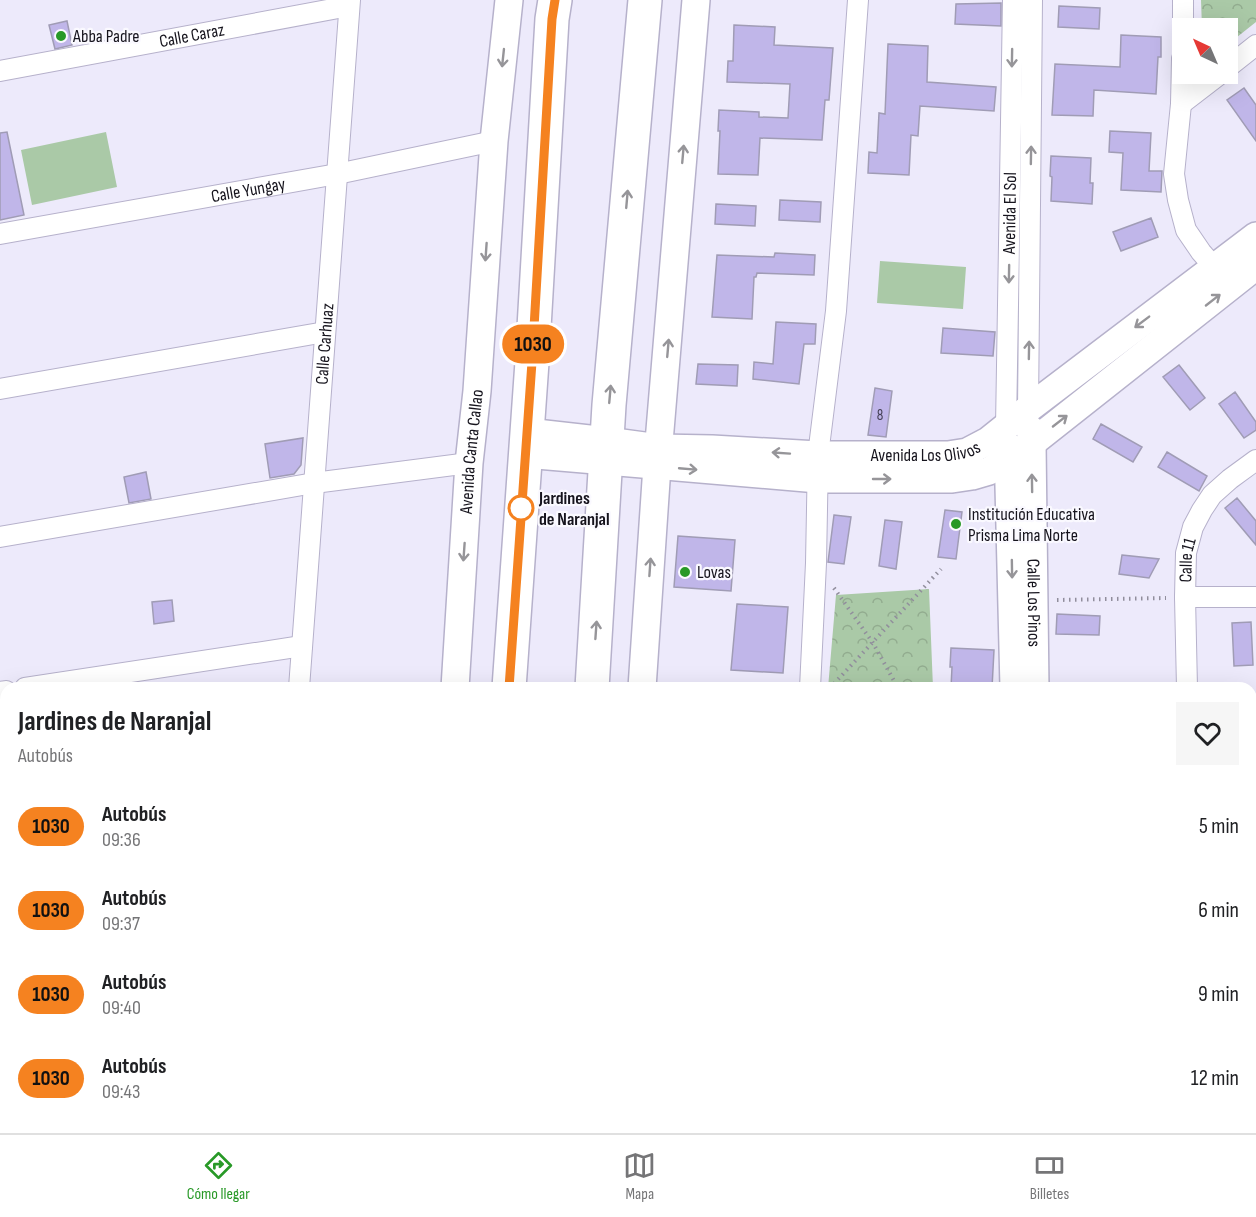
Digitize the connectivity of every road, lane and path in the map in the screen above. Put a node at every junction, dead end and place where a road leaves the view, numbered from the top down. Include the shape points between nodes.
1 (509, 0) edge
2 (645, 0) edge
3 (696, 0) edge
4 (858, 0) edge
5 (1013, 0) edge
6 (1032, 0) edge
7 (1183, 0) edge
8 (350, 3) edge
9 (549, 6) edge
10 (1183, 18) edge
11 (1256, 45) edge
12 (1238, 59) edge
13 (0, 71) edge
14 (1181, 84) edge
15 (1207, 84) edge
16 (1181, 104) junction
17 (494, 141) junction
18 (337, 174) junction
19 (0, 234) edge
20 (1256, 236) edge
21 (1256, 266) edge
22 (1214, 267) junction
23 (325, 332) junction
24 (0, 389) edge
25 (1028, 409) junction
26 (1006, 426) junction
27 (526, 443) junction
28 (1032, 443) junction
29 (607, 451) junction
30 (658, 457) junction
31 (1009, 458) junction
32 (1256, 460) edge
33 (469, 463) junction
34 (818, 467) junction
35 (314, 483) junction
36 (0, 537) edge
37 (816, 563) junction
38 (941, 569) dead end
39 (1185, 597) junction
40 (1256, 597) edge
41 (1034, 601) junction
42 (873, 643) junction
43 (303, 646) junction
44 (65, 682) edge
45 (300, 682) edge
46 (455, 682) edge
47 (509, 682) edge
48 (592, 682) edge
49 (642, 682) edge
50 (810, 682) edge
51 (836, 682) edge
52 (895, 682) edge
53 (1014, 682) edge
54 (1035, 682) edge
55 (1187, 682) edge

1 -> 17 street, Avenida Canta Callao
29 -> 2 highway
30 -> 3 street
4 - 34 street via 836,311
5 -> 26 street, Avenida El Sol
25 -> 6 street, Avenida El Sol
7 - 10 street
8 - 13 street, Calle Caraz
8 - 18 street, Calle Carhuaz
9 - 27 highway
11 - 12 street
14 - 16 street
15 - 16 street
16 - 22 street via 1174,174 1178,200 1185,230
17 - 18 street, Calle Yungay
17 -> 33 street, Avenida Canta Callao
18 - 19 street, Calle Yungay
18 - 23 street, Calle Carhuaz
20 - 22 street, Avenida Los Olivos
28 -> 21 street, Avenida Los Olivos
22 -> 25 street, Avenida Los Olivos
23 - 24 street
23 - 35 street, Calle Carhuaz
25 - 26 street, Avenida Los Olivos
25 - 28 street, Calle Los Pinos
26 - 31 street, Calle Los Pinos
26 - 34 street, Avenida Los Olivos via 967,452
27 - 29 street, Avenida Los Olivos
27 - 47 highway
28 - 31 street, Avenida Los Olivos
41 -> 28 street, Calle Los Pinos
29 - 30 street, Avenida Los Olivos
48 -> 29 highway
30 - 34 street, Avenida Los Olivos via 712,449
49 -> 30 street
34 -> 31 street, Avenida Los Olivos via 952,479 989,471
31 -> 53 street, Calle Los Pinos
32 - 39 street, Calle 11 via 1212,495 1193,527 1186,553
33 - 35 street
33 -> 46 street, Avenida Canta Callao
34 - 37 street
35 - 36 street
35 - 43 street, Calle Carhuaz
37 - 42 path
37 - 50 street
38 - 42 path
39 - 40 street
39 - 41 path
39 - 55 street, Calle 11
41 - 54 street, Calle Los Pinos
42 - 51 path
42 - 52 path
43 - 44 street
43 - 45 street, Calle Carhuaz

